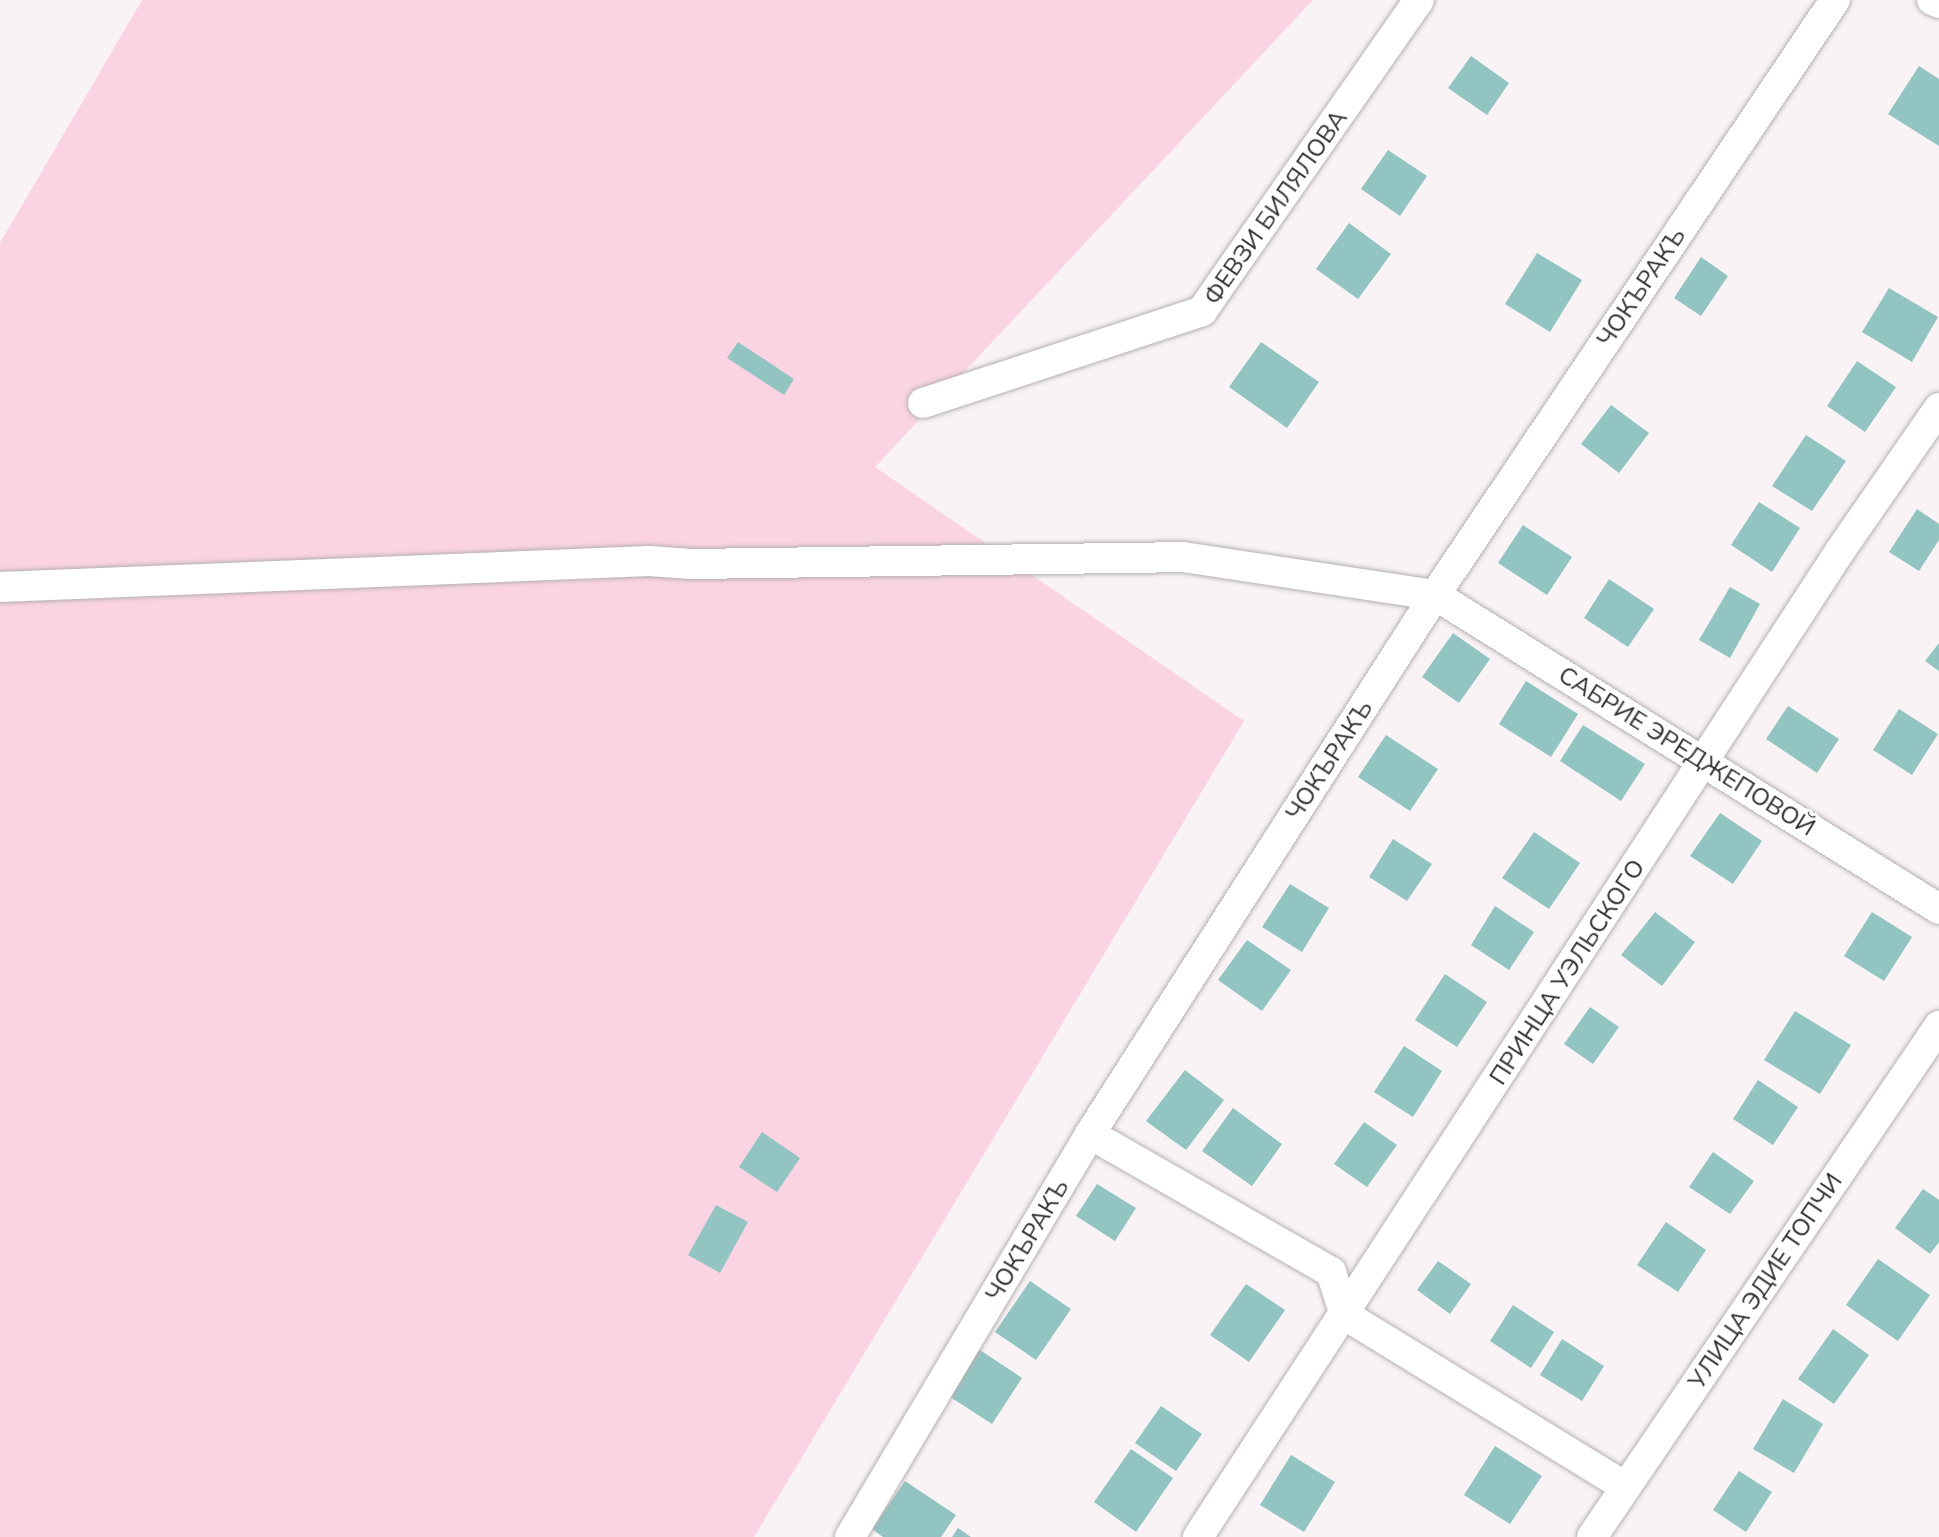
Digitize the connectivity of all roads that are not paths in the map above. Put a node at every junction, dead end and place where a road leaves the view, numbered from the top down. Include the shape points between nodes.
1 (1419, 0) edge
2 (1835, 0) edge
3 (1932, 0) edge
4 (1939, 3) edge
5 (923, 403) dead end
6 (1939, 408) edge
7 (0, 587) edge
8 (1435, 595) junction
9 (1704, 760) junction
10 (1939, 909) edge
11 (1939, 1026) edge
12 (1090, 1133) junction
13 (1345, 1315) junction
14 (1626, 1487) junction
15 (850, 1537) edge
16 (1198, 1537) edge
17 (1592, 1537) edge

1 - 5 street, ФЕВЗИ БИЛЯЛОВА via 1202,312
2 - 8 street, ЧОКЪРАКЪ
3 - 4 street
6 - 9 street, ПРИНЦА УЭЛЬСКОГО
7 - 8 street via 649,561 1183,557
8 - 9 street, САБРИЕ ЭРЕДЖЕПОВОЙ
8 - 12 street, ЧОКЪРАКЪ
9 - 10 street, САБРИЕ ЭРЕДЖЕПОВОЙ
9 - 13 street, ПРИНЦА УЭЛЬСКОГО
11 - 14 street, УЛИЦА ЭДИЕ ТОПЧИ
12 - 13 street via 1331,1272
12 - 15 street, ЧОКЪРАКЪ
13 - 14 street
13 - 16 street, ПРИНЦА УЭЛЬСКОГО
14 - 17 street, УЛИЦА ЭДИЕ ТОПЧИ

